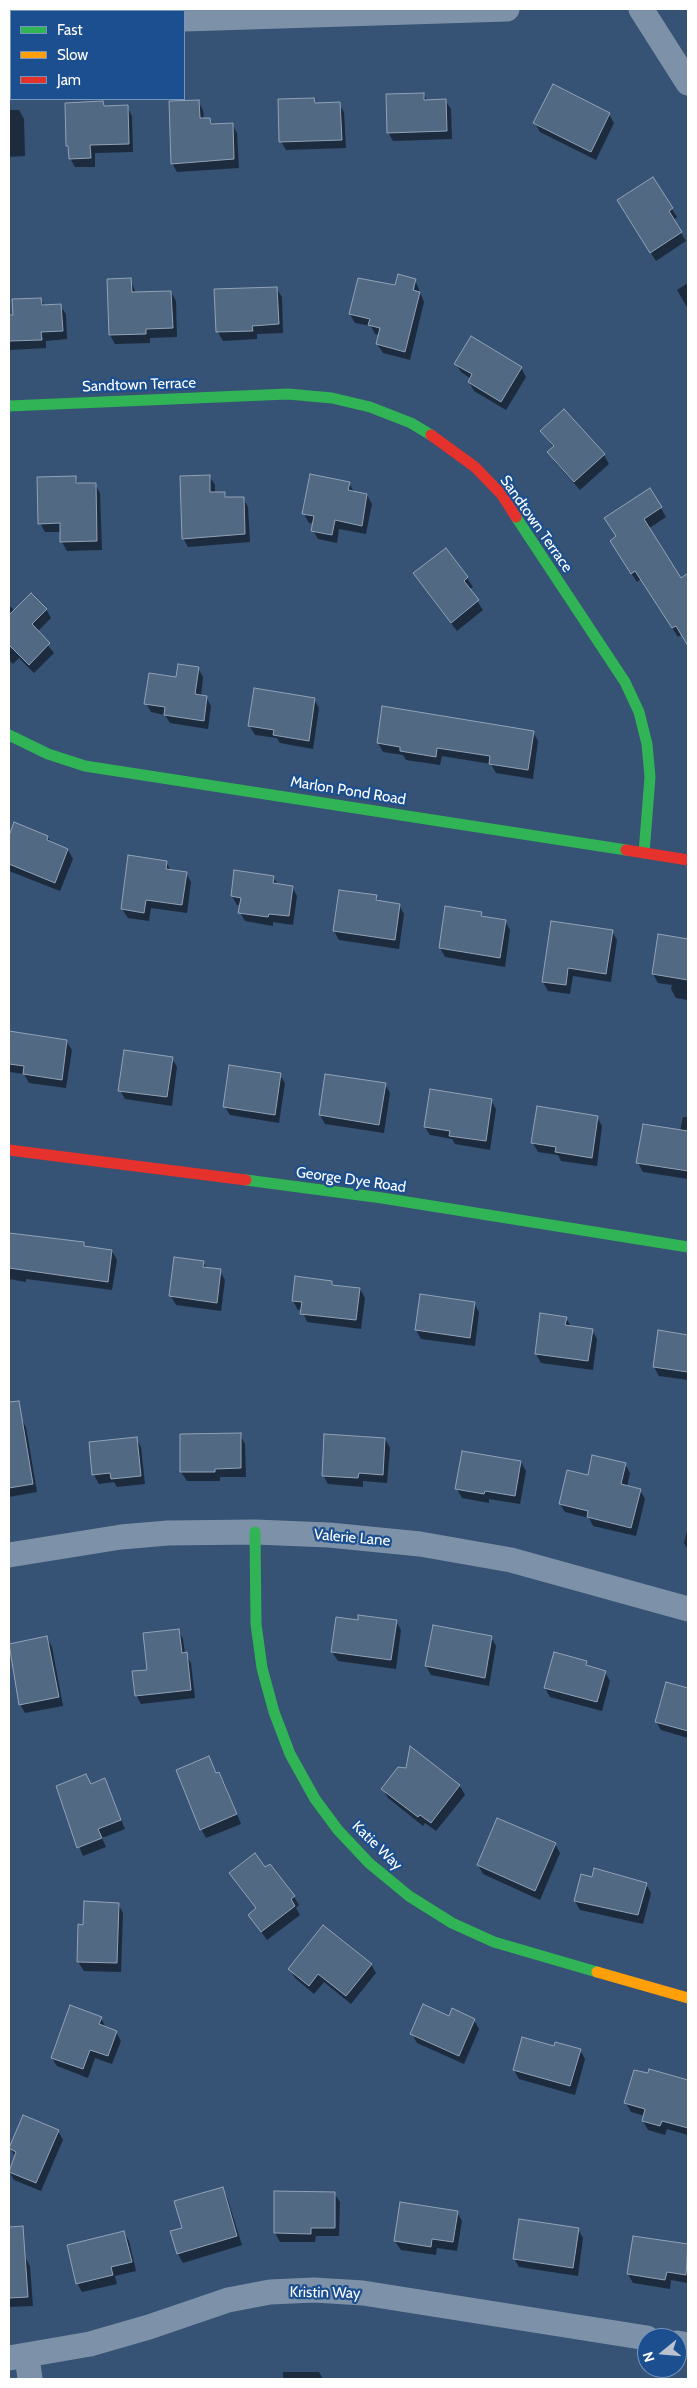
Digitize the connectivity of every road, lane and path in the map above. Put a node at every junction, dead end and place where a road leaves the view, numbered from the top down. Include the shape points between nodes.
1 (507, 9) edge
2 (641, 9) edge
3 (185, 19) edge
4 (688, 83) edge
5 (9, 406) edge
6 (9, 735) edge
7 (644, 853) junction
8 (688, 860) edge
9 (9, 1150) edge
10 (688, 1247) edge
11 (255, 1532) junction
12 (9, 1555) edge
13 (688, 1609) edge
14 (688, 1998) edge
15 (637, 2336) edge
16 (22, 2364) edge

1 - 3 street
2 - 4 street
5 - 7 street, Sandtown Terrace via 288,394 332,398 370,407 411,423 444,443 475,467 502,495 625,682 639,712 647,744 650,777
6 - 7 street, Marlon Pond Road via 48,754 85,766
7 - 8 street, Marlon Pond Road
9 - 10 street, George Dye Road via 382,1198
11 - 12 street, Valerie Lane via 121,1537
11 - 13 street, Valerie Lane via 420,1544 511,1560
11 - 14 street, Katie Way via 256,1624 262,1668 274,1712 290,1754 338,1830 369,1863 408,1896 452,1923 494,1942
15 - 16 street, Kristin Way via 363,2293 314,2290 270,2292 228,2300 149,2328

